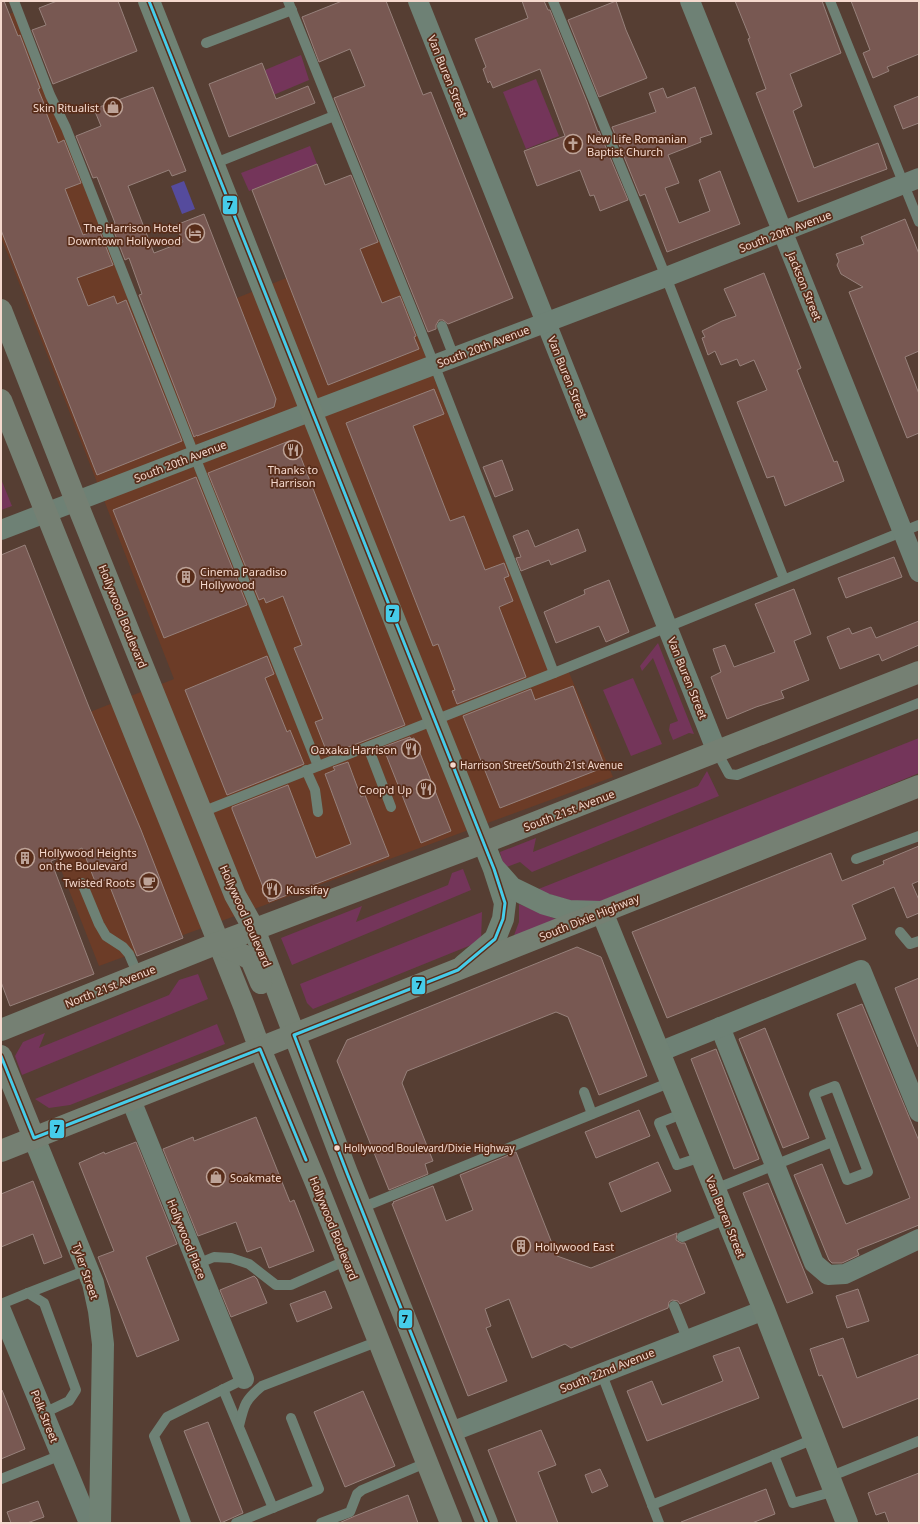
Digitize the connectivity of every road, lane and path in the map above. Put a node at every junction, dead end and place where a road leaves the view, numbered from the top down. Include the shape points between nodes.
1 (14, 1) edge
2 (149, 1) edge
3 (418, 1) edge
4 (553, 1) edge
5 (690, 1) edge
6 (830, 1) edge
7 (290, 5) edge
8 (206, 44) dead end
9 (334, 116) junction
10 (213, 164) junction
11 (912, 181) edge
12 (919, 222) edge
13 (784, 231) junction
14 (666, 277) junction
15 (1, 310) edge
16 (546, 322) junction
17 (442, 326) dead end
18 (454, 357) junction
19 (434, 364) junction
20 (1, 400) edge
21 (310, 411) junction
22 (195, 456) junction
23 (76, 501) junction
24 (46, 513) junction
25 (911, 529) edge
26 (1, 530) edge
27 (919, 572) edge
28 (784, 579) junction
29 (668, 627) junction
30 (919, 672) edge
31 (554, 673) junction
32 (919, 703) edge
33 (434, 720) junction
34 (368, 747) junction
35 (717, 752) junction
36 (318, 766) junction
37 (306, 770) junction
38 (918, 788) edge
39 (391, 807) dead end
40 (202, 812) junction
41 (318, 812) dead end
42 (919, 836) edge
43 (484, 843) junction
44 (856, 859) dead end
45 (494, 869) junction
46 (82, 884) dead end
47 (602, 912) junction
48 (254, 929) junction
49 (900, 932) dead end
50 (919, 941) edge
51 (218, 943) junction
52 (458, 970) junction
53 (138, 975) junction
54 (720, 1027) junction
55 (1, 1030) edge
56 (289, 1037) junction
57 (260, 1049) junction
58 (659, 1052) junction
59 (1, 1056) edge
60 (671, 1082) junction
61 (584, 1092) dead end
62 (130, 1100) junction
63 (919, 1112) edge
64 (592, 1114) junction
65 (34, 1138) junction
66 (832, 1142) junction
67 (1, 1151) edge
68 (775, 1163) junction
69 (715, 1189) junction
70 (358, 1200) junction
71 (726, 1219) junction
72 (331, 1220) junction
73 (682, 1237) dead end
74 (919, 1239) edge
75 (347, 1260) junction
76 (197, 1264) junction
77 (87, 1270) junction
78 (28, 1293) junction
79 (1, 1304) edge
80 (674, 1306) dead end
81 (1, 1310) edge
82 (764, 1310) junction
83 (687, 1338) junction
84 (379, 1341) junction
85 (601, 1372) junction
86 (244, 1379) joint
87 (223, 1389) junction
88 (44, 1413) junction
89 (291, 1418) dead end
90 (239, 1426) junction
91 (451, 1432) junction
92 (814, 1439) junction
93 (919, 1440) edge
94 (61, 1455) junction
95 (774, 1455) junction
96 (428, 1462) junction
97 (1, 1479) edge
98 (832, 1484) junction
99 (652, 1505) junction
100 (273, 1508) junction
101 (247, 1521) edge
102 (89, 1523) edge
103 (100, 1523) edge
104 (186, 1523) edge
105 (236, 1523) edge
106 (321, 1523) edge
107 (452, 1523) edge
108 (487, 1523) edge
109 (659, 1523) edge
110 (848, 1523) edge

1 - 22 lane
2 - 10 main road
3 - 16 street, Van Buren Street
4 - 14 lane
5 - 13 street, Jackson Street
6 - 11 lane
7 - 8 lane
7 - 9 lane
9 - 10 lane
9 - 19 lane
10 - 21 main road
11 - 12 lane
11 - 13 street, South 20th Avenue
13 - 14 street, South 20th Avenue
13 - 25 street, Jackson Street
14 - 16 street, South 20th Avenue
14 - 28 lane
15 - 23 main road, Hollywood Boulevard
16 - 18 street, South 20th Avenue
16 - 29 street, Van Buren Street
17 - 18 lane
18 - 19 street, South 20th Avenue
19 - 21 street, South 20th Avenue
19 - 31 lane
20 - 24 main road, Hollywood Boulevard
21 - 22 street, South 20th Avenue
21 - 33 main road
22 - 23 street, South 20th Avenue
22 - 36 lane
23 - 24 street, South 20th Avenue
23 - 40 main road, Hollywood Boulevard
24 - 26 street, South 20th Avenue
24 - 51 main road, Hollywood Boulevard
25 - 27 street, Jackson Street
25 - 28 lane
28 - 29 lane
29 - 31 lane
29 - 35 street, Van Buren Street
30 - 35 main road, South 21st Avenue
31 - 33 lane
32 - 35 lane via 738,775 729,774
33 - 34 lane
33 - 43 main road
34 - 36 lane
34 - 39 lane
35 - 43 main road, South 21st Avenue
36 - 37 lane
37 - 40 lane
37 - 41 lane via 315,790
38 - 47 main road, South Dixie Highway
40 - 48 main road, Hollywood Boulevard via 235,895
42 - 44 lane
43 - 45 main road
43 - 48 main road, South 21st Avenue
45 - 47 main road via 512,888 545,904 569,911
45 - 52 main road via 505,903 496,939
46 - 53 lane via 106,936 129,954
47 - 52 main road, South Dixie Highway
47 - 58 main road, Van Buren Street
48 - 51 main road, South 21st Avenue
48 - 56 main road, Hollywood Boulevard
49 - 50 lane via 910,944
51 - 53 main road, North 21st Avenue
51 - 56 main road via 251,959
51 - 57 main road, Hollywood Boulevard
52 - 56 main road, South Dixie Highway
53 - 55 main road, North 21st Avenue
54 - 58 street
54 - 63 street via 860,970
54 - 68 street
56 - 57 main road, South Dixie Highway
56 - 70 main road, Hollywood Boulevard
57 - 62 main road, South Dixie Highway
57 - 72 main road, Hollywood Boulevard
58 - 60 main road, Van Buren Street
59 - 65 main road, Tyler Street
60 - 64 lane
60 - 69 main road, Van Buren Street
61 - 64 lane
62 - 65 main road, South Dixie Highway
62 - 76 street, Hollywood Place
64 - 70 lane
65 - 67 main road, South Dixie Highway
65 - 77 main road, Tyler Street
66 - 66 lane via 847,1180 868,1172 835,1086 814,1094
66 - 68 lane
68 - 69 lane
68 - 74 street via 814,1263 828,1275 845,1274
69 - 71 main road, Van Buren Street
70 - 72 main road
70 - 91 main road, Hollywood Boulevard
71 - 73 lane
71 - 82 main road, Van Buren Street
72 - 75 main road, Hollywood Boulevard
75 - 76 lane via 291,1285 276,1285 249,1264 231,1258 214,1256
75 - 84 main road, Hollywood Boulevard
76 - 86 street, Hollywood Place
77 - 78 lane
77 - 103 main road, Tyler Street via 99,1311 103,1344
78 - 79 lane
78 - 88 lane via 44,1303 76,1390 70,1402
80 - 83 lane
81 - 88 street, Polk Street
82 - 83 street, South 22nd Avenue
82 - 92 main road, Van Buren Street
83 - 85 street, South 22nd Avenue
84 - 90 lane via 262,1386 251,1394 244,1404
84 - 96 main road, Hollywood Boulevard
85 - 91 street, South 22nd Avenue
85 - 99 lane
86 - 87 lane
87 - 90 lane
87 - 104 lane via 167,1416 154,1436
88 - 94 street, Polk Street
89 - 100 lane via 319,1489
90 - 100 lane
91 - 108 main road, Hollywood Boulevard
92 - 95 lane
92 - 98 main road, Van Buren Street
93 - 98 lane
94 - 97 lane
94 - 102 street, Polk Street
95 - 98 lane via 793,1503
95 - 99 lane
96 - 106 lane via 362,1490 357,1494 350,1512
96 - 107 main road, Hollywood Boulevard
98 - 110 main road, Van Buren Street
99 - 109 lane
100 - 101 lane
101 - 105 lane

